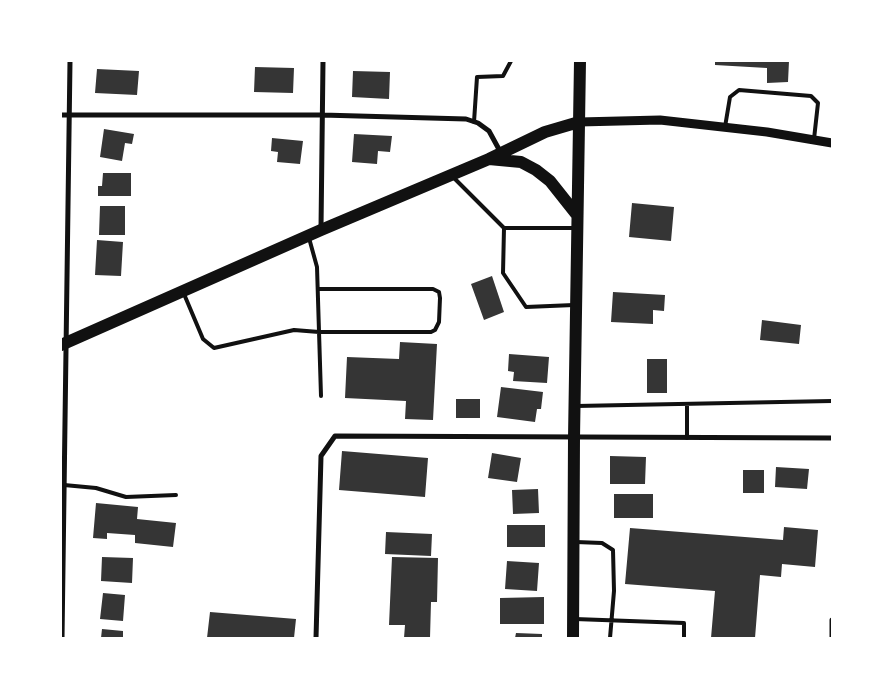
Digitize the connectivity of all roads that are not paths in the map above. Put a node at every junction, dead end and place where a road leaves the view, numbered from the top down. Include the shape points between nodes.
1 (70, 61) edge
2 (323, 61) edge
3 (511, 61) edge
4 (580, 61) edge
5 (61, 115) edge
6 (69, 115) junction
7 (322, 115) junction
8 (474, 122) junction
9 (579, 122) junction
10 (725, 127) junction
11 (814, 140) junction
12 (832, 143) edge
13 (501, 153) junction
14 (490, 159) junction
15 (452, 175) junction
16 (577, 215) junction
17 (504, 228) junction
18 (577, 228) junction
19 (321, 230) junction
20 (308, 236) junction
21 (318, 289) junction
22 (183, 292) junction
23 (576, 305) junction
24 (319, 332) junction
25 (64, 344) edge
26 (321, 396) dead end
27 (832, 401) edge
28 (687, 404) junction
29 (574, 406) junction
30 (574, 438) junction
31 (687, 438) junction
32 (832, 438) edge
33 (64, 485) junction
34 (176, 495) dead end
35 (573, 542) junction
36 (573, 619) junction
37 (610, 619) junction
38 (832, 620) edge
39 (62, 638) edge
40 (316, 638) edge
41 (573, 638) edge
42 (610, 638) edge
43 (684, 638) edge
44 (832, 638) edge

1 - 6 street
2 - 7 street
3 - 8 lane via 503,76 477,77
4 - 9 main road
5 - 6 street
6 - 7 street
6 - 25 street
7 - 8 street via 466,119
7 - 19 street
8 - 13 street via 489,131
9 - 10 street via 660,120
9 - 13 main road via 545,132
9 - 16 main road
10 - 11 street
10 - 11 lane via 730,97 739,90 811,96 818,103
11 - 12 street
13 - 14 main road
14 - 15 main road
14 - 16 main road via 521,162 536,170 550,181
15 - 17 lane
15 - 19 main road
16 - 18 main road
17 - 18 lane
17 - 23 lane via 503,273 526,307
18 - 23 main road
19 - 20 main road
20 - 21 lane via 317,267
20 - 22 main road
21 - 24 lane
21 - 24 lane via 433,289 439,292 440,298 439,322 431,332
22 - 24 lane via 203,339 214,348 294,330
22 - 25 main road
23 - 29 main road
24 - 26 lane
25 - 33 street
27 - 28 lane
28 - 29 lane
28 - 31 lane
29 - 30 main road
30 - 31 street
30 - 35 main road
30 - 40 street via 336,436 321,456
31 - 32 street
33 - 34 lane via 96,488 126,497
33 - 39 street
35 - 36 main road
35 - 37 lane via 602,544 613,550 614,591
36 - 37 lane
36 - 41 main road
37 - 42 lane
37 - 43 lane via 684,623
38 - 44 street

